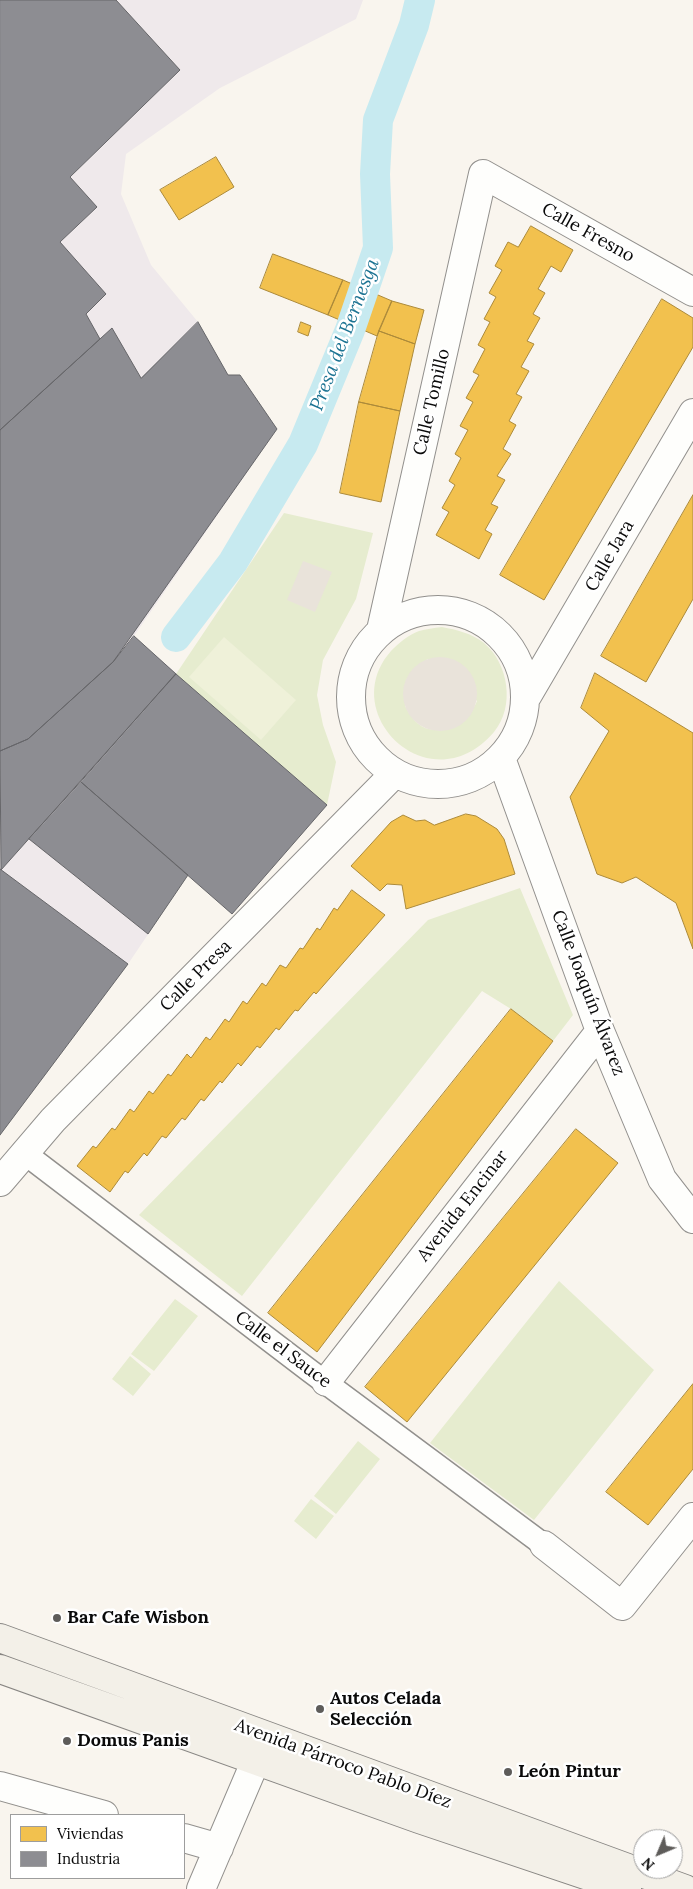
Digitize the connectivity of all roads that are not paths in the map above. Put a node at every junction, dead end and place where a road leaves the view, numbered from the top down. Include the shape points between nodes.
1 (483, 174) joint
2 (693, 292) edge
3 (693, 413) edge
4 (381, 630) junction
5 (526, 698) junction
6 (501, 758) junction
7 (395, 773) junction
8 (600, 1031) junction
9 (24, 1152) junction
10 (0, 1182) edge
11 (693, 1219) edge
12 (326, 1382) junction
13 (693, 1517) edge
14 (544, 1545) joint
15 (0, 1638) edge
16 (0, 1669) edge
17 (261, 1748) junction
18 (0, 1786) edge
19 (100, 1814) edge
20 (185, 1838) edge
21 (219, 1848) junction
22 (624, 1883) edge
23 (202, 1889) edge
24 (685, 1889) edge

1 - 2 street, Calle Fresno
1 - 4 street, Calle Tomillo
3 - 5 street, Calle Jara
4 - 5 street via 415,613 447,610 478,619 504,639 521,666
4 - 7 street via 361,655 353,678 352,707 359,733 374,756
5 - 6 street via 519,731
6 - 7 street via 478,775 451,784 422,783
6 - 8 street, Calle Joaquín Álvarez
7 - 9 street, Calle Presa
8 - 11 street, Calle Joaquín Álvarez via 662,1179
8 - 12 street, Avenida Encinar
9 - 10 street, Calle Presa
9 - 12 street, Calle el Sauce
12 - 14 street, Calle el Sauce
13 - 14 street via 622,1606
15 - 17 main road, Avenida Párroco Pablo Díez
16 - 17 main road, Avenida Párroco Pablo Díez
17 - 21 street
17 - 22 main road, Avenida Párroco Pablo Díez via 419,1819
18 - 19 street
20 - 21 street
21 - 23 street
22 - 24 main road, Avenida Párroco Pablo Díez

